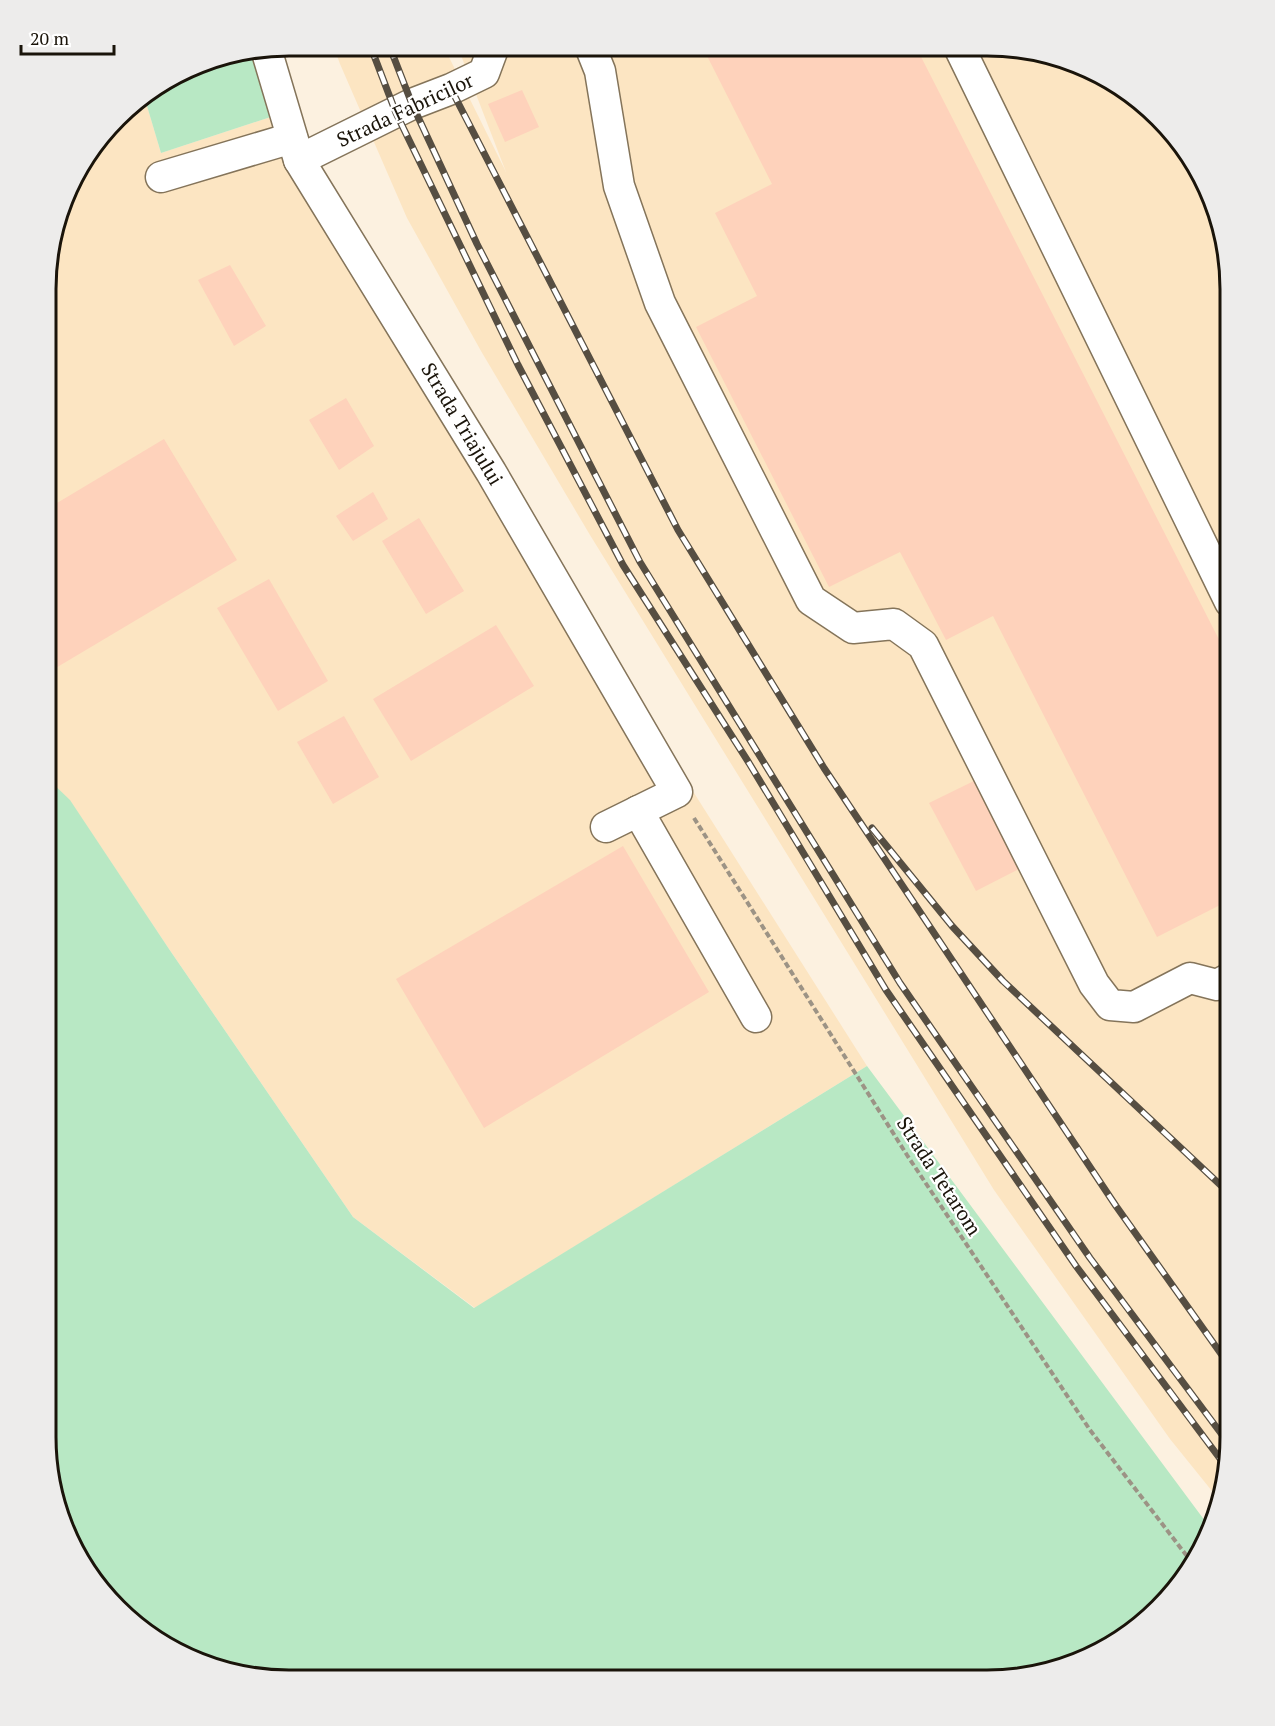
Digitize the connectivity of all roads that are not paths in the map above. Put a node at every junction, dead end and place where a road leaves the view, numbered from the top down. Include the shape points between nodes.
1 (268, 56) edge
2 (490, 56) edge
3 (594, 56) edge
4 (962, 56) edge
5 (296, 149) junction
6 (161, 177) dead end
7 (1220, 582) edge
8 (638, 811) junction
9 (606, 827) dead end
10 (1220, 983) edge
11 (756, 1017) dead end

1 - 5 street, Strada Triajului
2 - 5 street, Strada Fabricilor via 484,73 451,89
3 - 10 street via 600,71 619,186 660,303 811,600 853,628 894,624 923,645 1094,984 1110,1005 1134,1007 1190,978
4 - 7 street
5 - 6 street, Strada Fabricilor
5 - 8 street, Strada Triajului via 491,472 677,792
8 - 9 street
8 - 11 street

